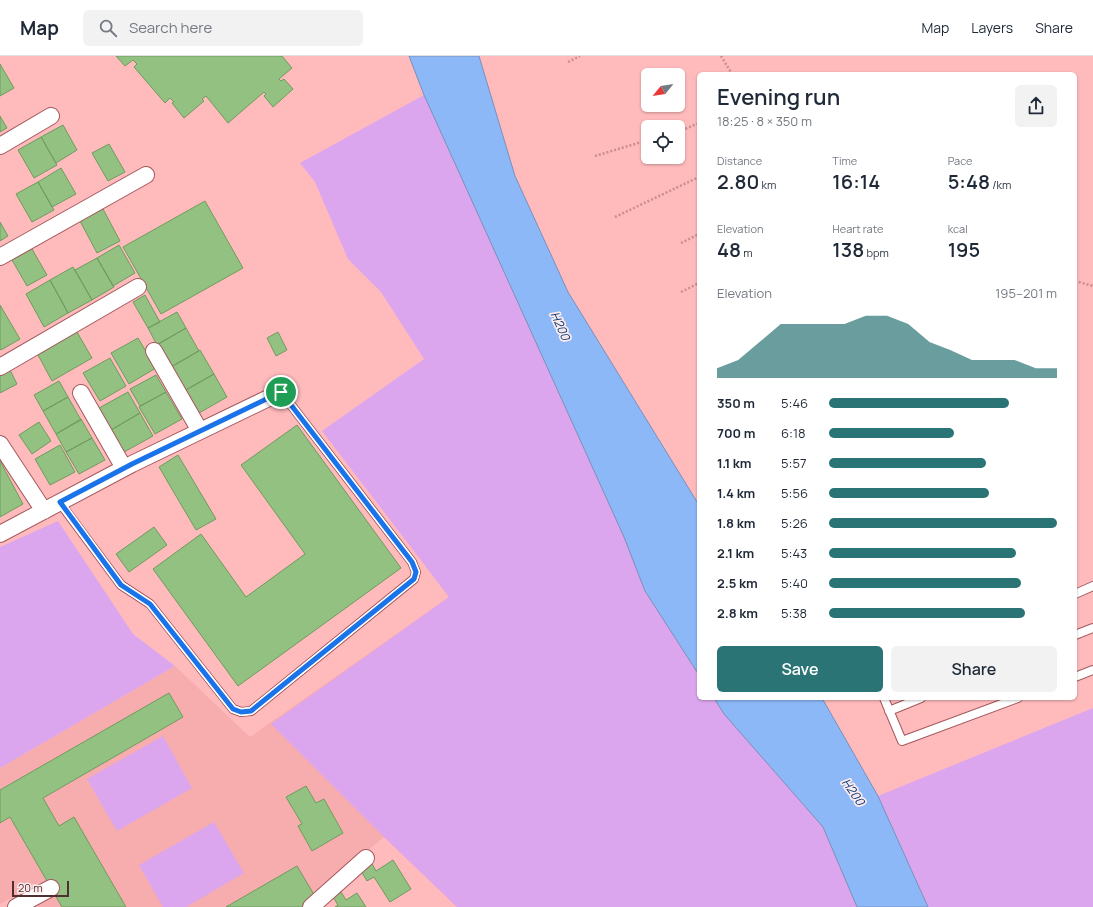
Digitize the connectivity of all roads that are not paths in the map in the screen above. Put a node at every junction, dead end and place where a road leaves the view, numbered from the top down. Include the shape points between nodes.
1 (51, 116) dead end
2 (0, 146) edge
3 (146, 175) dead end
4 (0, 257) edge
5 (138, 287) dead end
6 (154, 351) dead end
7 (0, 367) edge
8 (281, 392) joint
9 (81, 393) dead end
10 (200, 431) junction
11 (0, 444) edge
12 (124, 468) junction
13 (60, 502) junction
14 (44, 511) junction
15 (0, 534) edge
16 (1093, 586) edge
17 (1077, 593) edge
18 (1093, 628) edge
19 (1077, 634) edge
20 (1093, 670) edge
21 (1077, 676) edge
22 (885, 700) edge
23 (916, 700) edge
24 (1013, 700) edge
25 (889, 711) junction
26 (366, 858) dead end
27 (51, 888) dead end
28 (16, 907) edge
29 (311, 907) edge

1 - 2 street
3 - 4 street
5 - 7 street
6 - 10 street
8 - 10 street
8 - 13 lane via 412,562 416,572 414,579 251,711 241,712 233,709 150,604 121,585
9 - 12 street
10 - 12 street
11 - 14 street
12 - 13 street
13 - 14 street
14 - 15 street
16 - 17 lane
18 - 19 lane
20 - 21 lane
22 - 25 lane
23 - 25 lane
24 - 25 lane via 902,741
26 - 29 street
27 - 28 street

